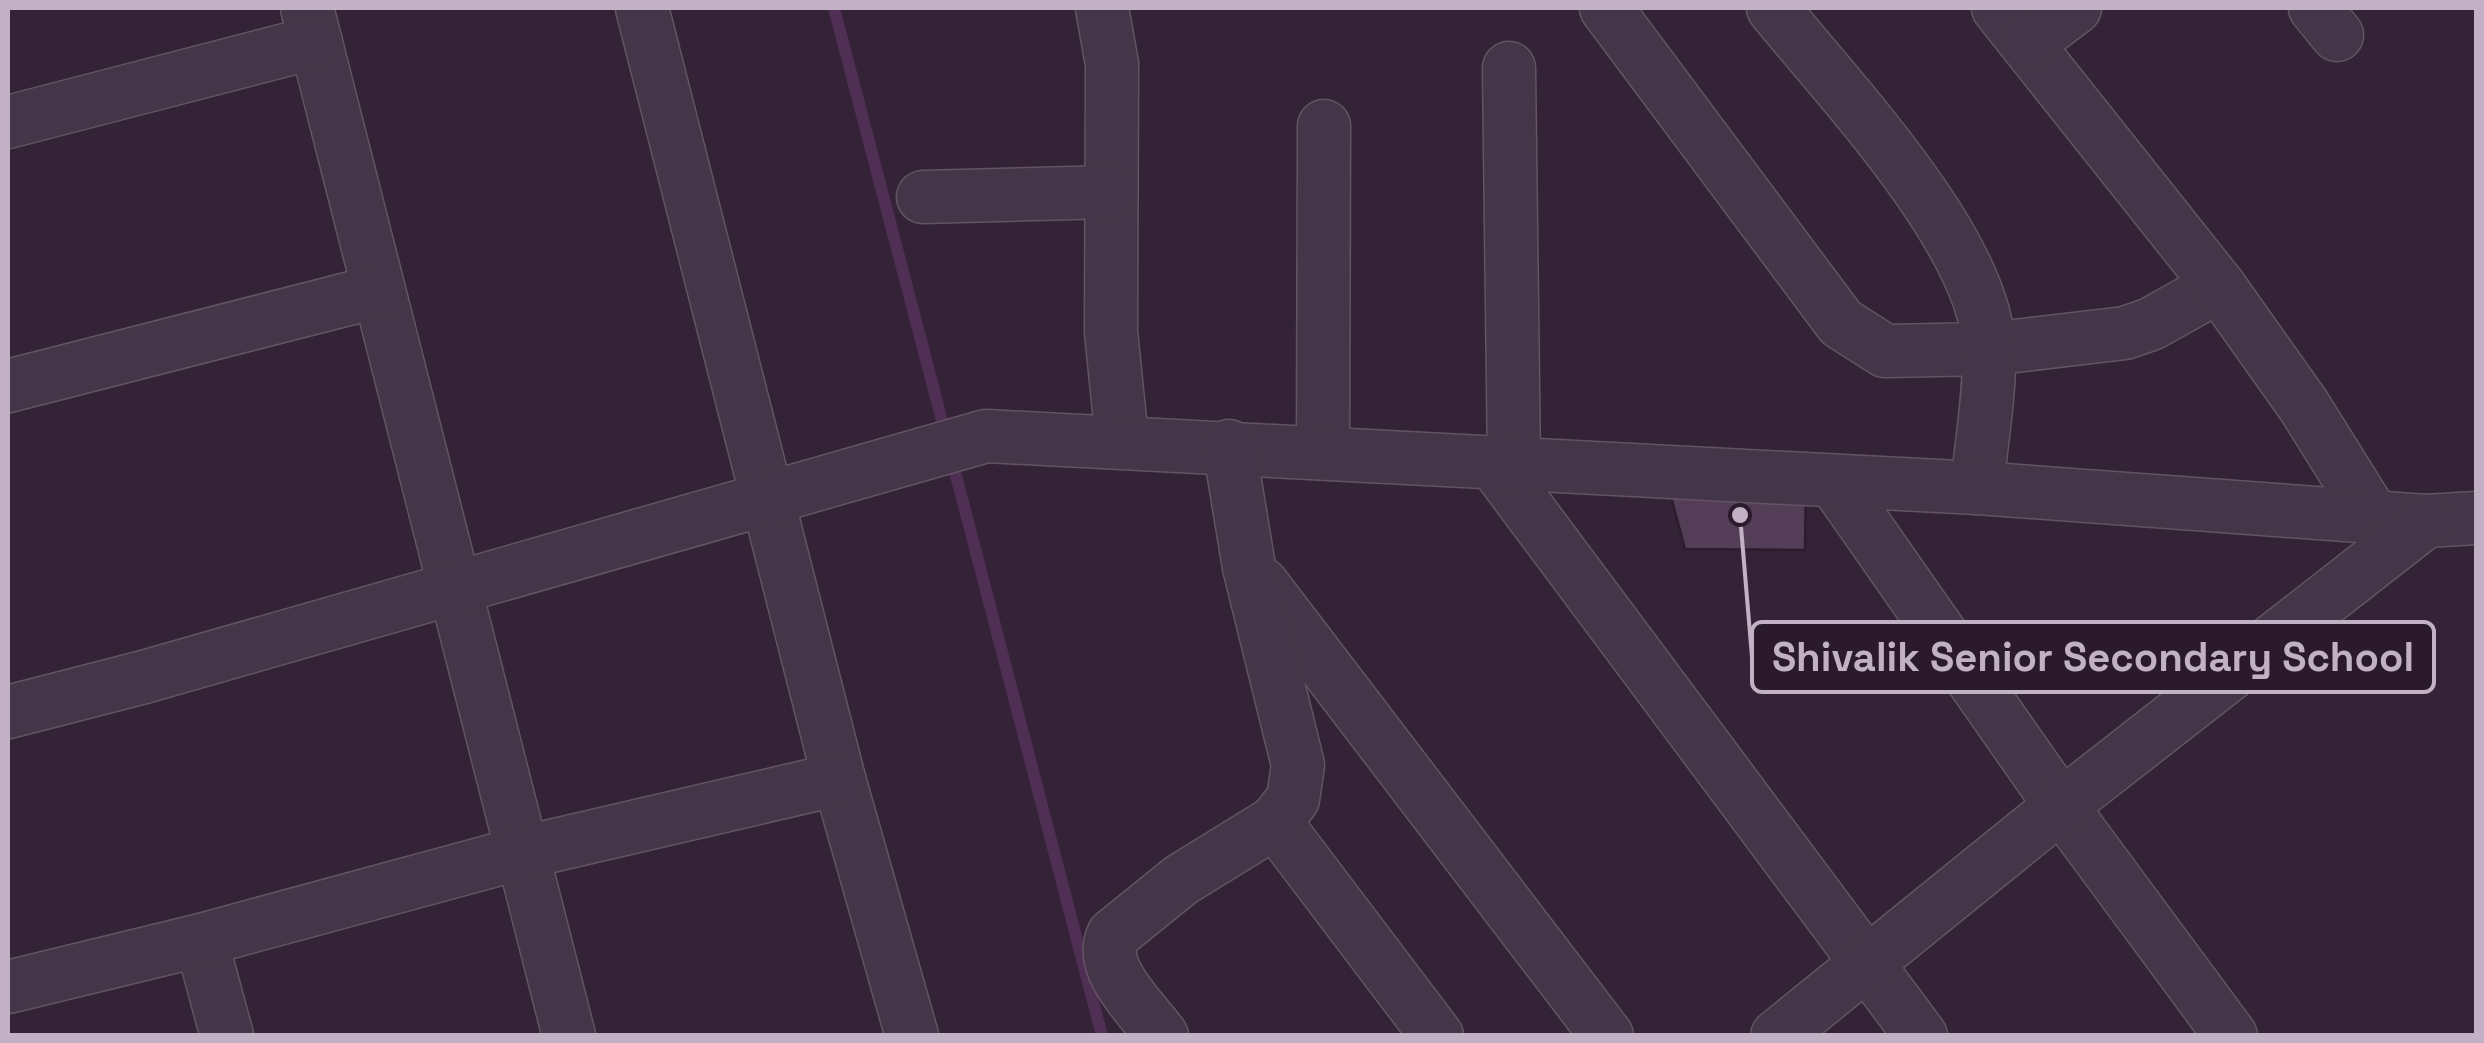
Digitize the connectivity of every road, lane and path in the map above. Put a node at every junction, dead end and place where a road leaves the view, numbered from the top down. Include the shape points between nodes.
1 (642, 8) edge
2 (1102, 8) edge
3 (1606, 8) edge
4 (1773, 8) edge
5 (2075, 8) edge
6 (312, 25) edge
7 (2012, 26) edge
8 (1508, 68) dead end
9 (8, 122) edge
10 (1324, 126) dead end
11 (1111, 192) junction
12 (923, 197) dead end
13 (2219, 286) junction
14 (379, 291) junction
15 (1989, 350) junction
16 (8, 386) edge
17 (1122, 440) junction
18 (1230, 446) junction
19 (1323, 450) junction
20 (1504, 463) junction
21 (1834, 481) junction
22 (1977, 488) junction
23 (768, 500) junction
24 (2372, 514) junction
25 (2452, 520) edge
26 (1249, 567) junction
27 (454, 590) junction
28 (8, 712) edge
29 (839, 779) junction
30 (2061, 806) junction
31 (1275, 822) junction
32 (522, 853) junction
33 (201, 940) junction
34 (1868, 963) junction
35 (8, 986) edge
36 (227, 1036) edge
37 (569, 1036) edge
38 (912, 1036) edge
39 (1162, 1036) edge
40 (1437, 1036) edge
41 (1606, 1036) edge
42 (1778, 1036) edge
43 (1921, 1036) edge
44 (2232, 1036) edge

1 - 23 street
2 - 11 street via 1112,64
3 - 15 street via 1841,323 1885,351
4 - 15 street via 1954,241 1981,303
5 - 7 street
6 - 9 street
6 - 14 street
7 - 13 street
8 - 20 street
10 - 19 street
11 - 12 street
11 - 17 street via 1111,332
13 - 15 street via 2125,333
13 - 24 street
14 - 16 street
14 - 27 street
15 - 22 street
17 - 18 street
17 - 23 street via 986,436
18 - 19 street
18 - 26 street
19 - 20 street
20 - 21 street
20 - 34 street
21 - 22 street
21 - 30 street
22 - 24 street
23 - 27 street
23 - 29 street
24 - 25 street
25 - 30 street
26 - 31 street via 1298,765 1292,799
26 - 41 street
27 - 28 street
27 - 32 street
29 - 32 street
29 - 38 street
30 - 34 street
30 - 44 street
31 - 39 street via 1181,880 1113,935 1109,957 1115,972
31 - 40 street
32 - 33 street
32 - 37 street
33 - 35 street
33 - 36 street
34 - 42 street
34 - 43 street

